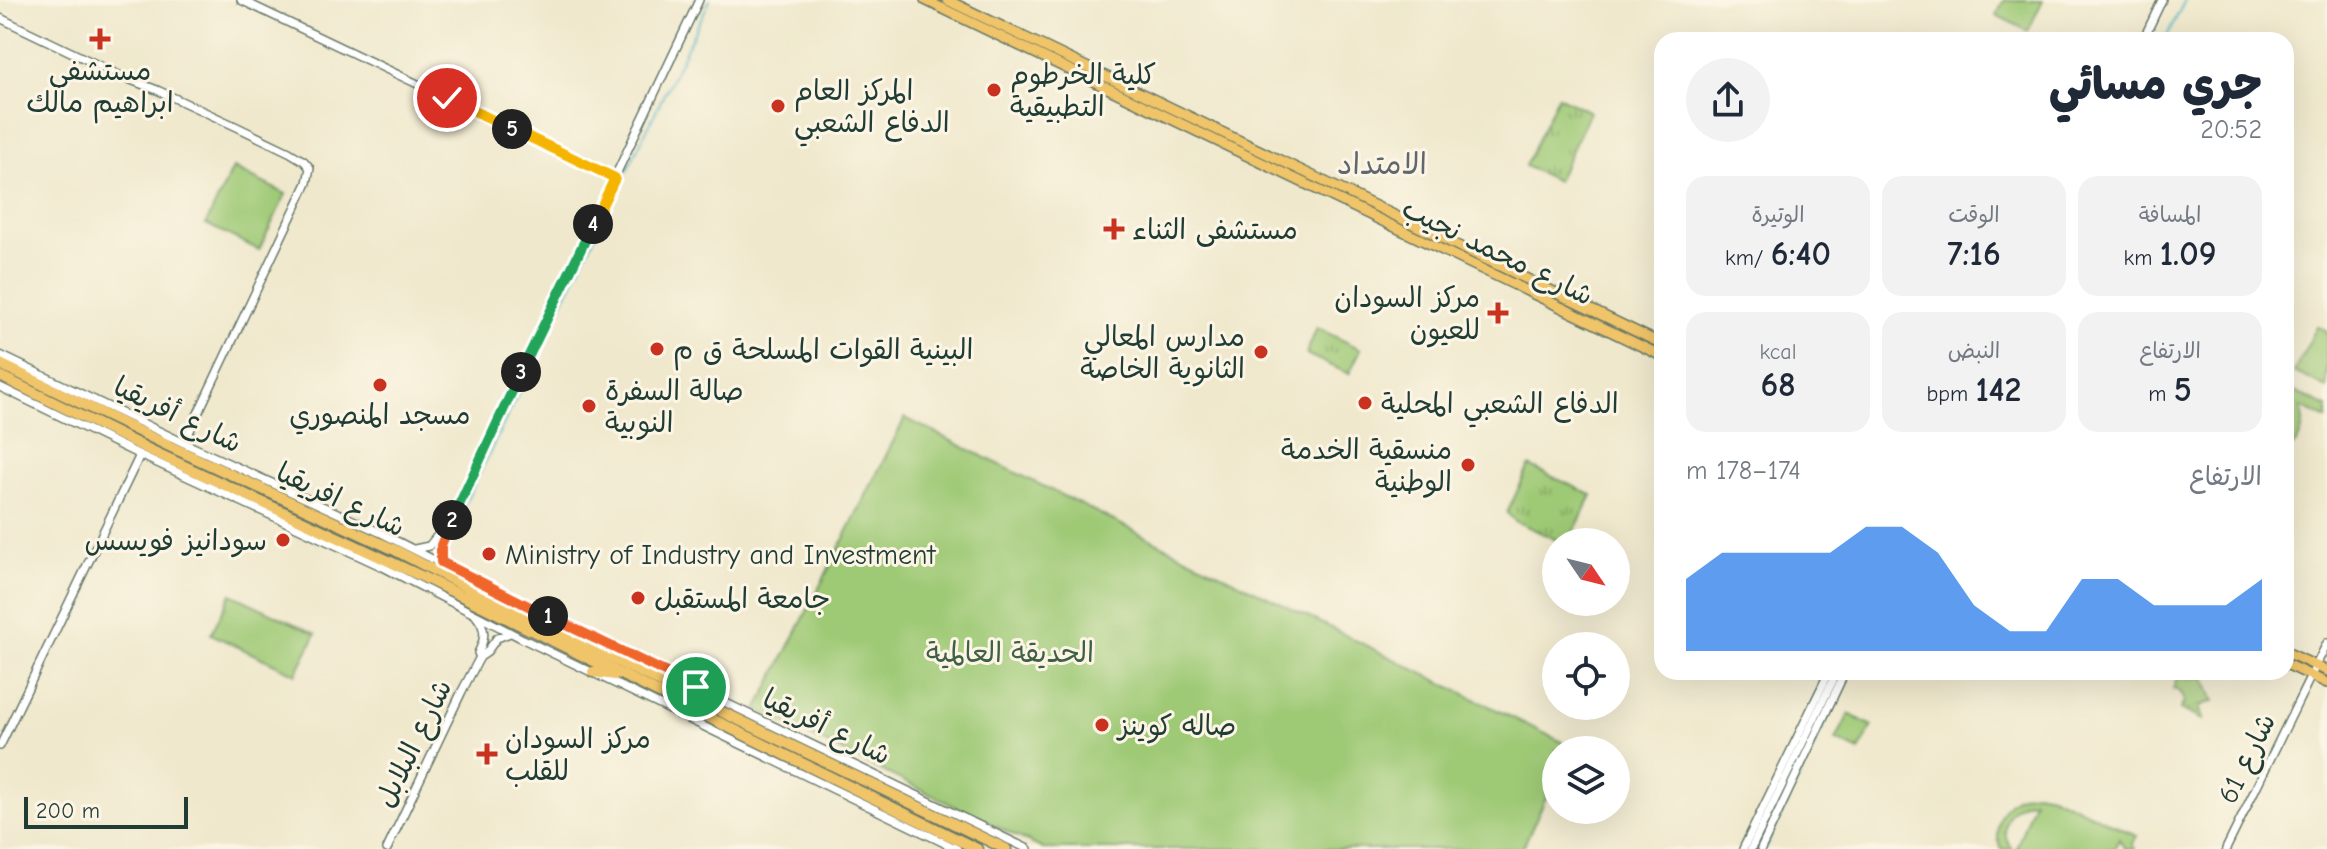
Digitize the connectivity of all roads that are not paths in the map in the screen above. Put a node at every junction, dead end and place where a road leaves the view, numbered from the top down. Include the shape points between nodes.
1 (241, 0) edge
2 (699, 0) edge
3 (925, 0) edge
4 (947, 0) edge
5 (2162, 0) edge
6 (0, 18) edge
7 (2147, 32) edge
8 (615, 178) junction
9 (1654, 340) edge
10 (1654, 352) edge
11 (0, 355) edge
12 (0, 364) edge
13 (0, 376) edge
14 (0, 387) edge
15 (106, 421) junction
16 (124, 430) junction
17 (184, 443) junction
18 (140, 455) junction
19 (261, 500) junction
20 (327, 508) junction
21 (455, 511) junction
22 (312, 512) junction
23 (271, 516) junction
24 (415, 549) junction
25 (441, 562) junction
26 (475, 614) junction
27 (510, 633) junction
28 (2327, 643) edge
29 (480, 657) junction
30 (2294, 657) edge
31 (2294, 666) edge
32 (2314, 670) junction
33 (2327, 671) edge
34 (593, 672) junction
35 (626, 677) junction
36 (1825, 680) edge
37 (1833, 680) edge
38 (1841, 680) edge
39 (2327, 683) edge
40 (676, 684) junction
41 (793, 745) junction
42 (0, 746) edge
43 (807, 752) junction
44 (789, 756) junction
45 (808, 767) junction
46 (906, 815) junction
47 (971, 821) junction
48 (923, 833) junction
49 (986, 839) junction
50 (387, 849) edge
51 (957, 849) edge
52 (977, 849) edge
53 (1006, 849) edge
54 (1028, 849) edge
55 (1743, 849) edge
56 (1751, 849) edge
57 (1761, 849) edge
58 (2226, 849) edge

1 - 8 street
2 - 8 street
3 - 10 main road, شارع محمد نجيب
4 - 9 main road, شارع محمد نجيب
5 - 7 street
6 - 17 street via 289,152 310,168
8 - 21 street
11 - 17 street, شارع أفريقيا
12 - 15 highway, شارع افريقيا
13 - 15 highway, شارع افريقيا
14 - 18 street, شارع أفريقيا
15 - 16 highway, شارع افريقيا
16 - 19 highway, شارع افريقيا
16 - 22 highway, شارع افريقيا
17 - 20 street, شارع أفريقيا
18 - 23 street, شارع أفريقيا
18 - 42 street
19 - 23 highway
19 - 35 highway, شارع افريقيا
20 - 22 highway
20 - 24 street, شارع أفريقيا
21 - 24 street via 432,543
21 - 25 street via 441,545
22 - 40 highway, شارع افريقيا
23 - 26 street, شارع أفريقيا
24 - 25 street, شارع أفريقيا
25 - 40 street, شارع أفريقيا
26 - 27 street, شارع أفريقيا
26 - 29 street, شارع البلابل via 484,630
27 - 29 street, شارع البلابل
27 - 34 street, شارع أفريقيا
28 - 32 street, شارع 61
29 - 50 street, شارع البلابل
30 - 32 main road
31 - 32 main road
32 - 33 main road
32 - 39 main road
32 - 58 street, شارع 61
34 - 35 highway
34 - 48 street, شارع أفريقيا
35 - 44 highway, شارع افريقيا
36 - 55 street
37 - 56 street
38 - 57 street
40 - 41 highway, شارع افريقيا
40 - 47 street, شارع أفريقيا
41 - 43 highway, شارع افريقيا
41 - 44 highway
43 - 45 highway
43 - 49 highway, شارع افريقيا
44 - 45 highway, شارع افريقيا
45 - 46 highway, شارع افريقيا
46 - 48 highway
46 - 52 highway, شارع افريقيا
47 - 49 highway
47 - 54 street, شارع أفريقيا
48 - 51 street, شارع أفريقيا
49 - 53 highway, شارع افريقيا

